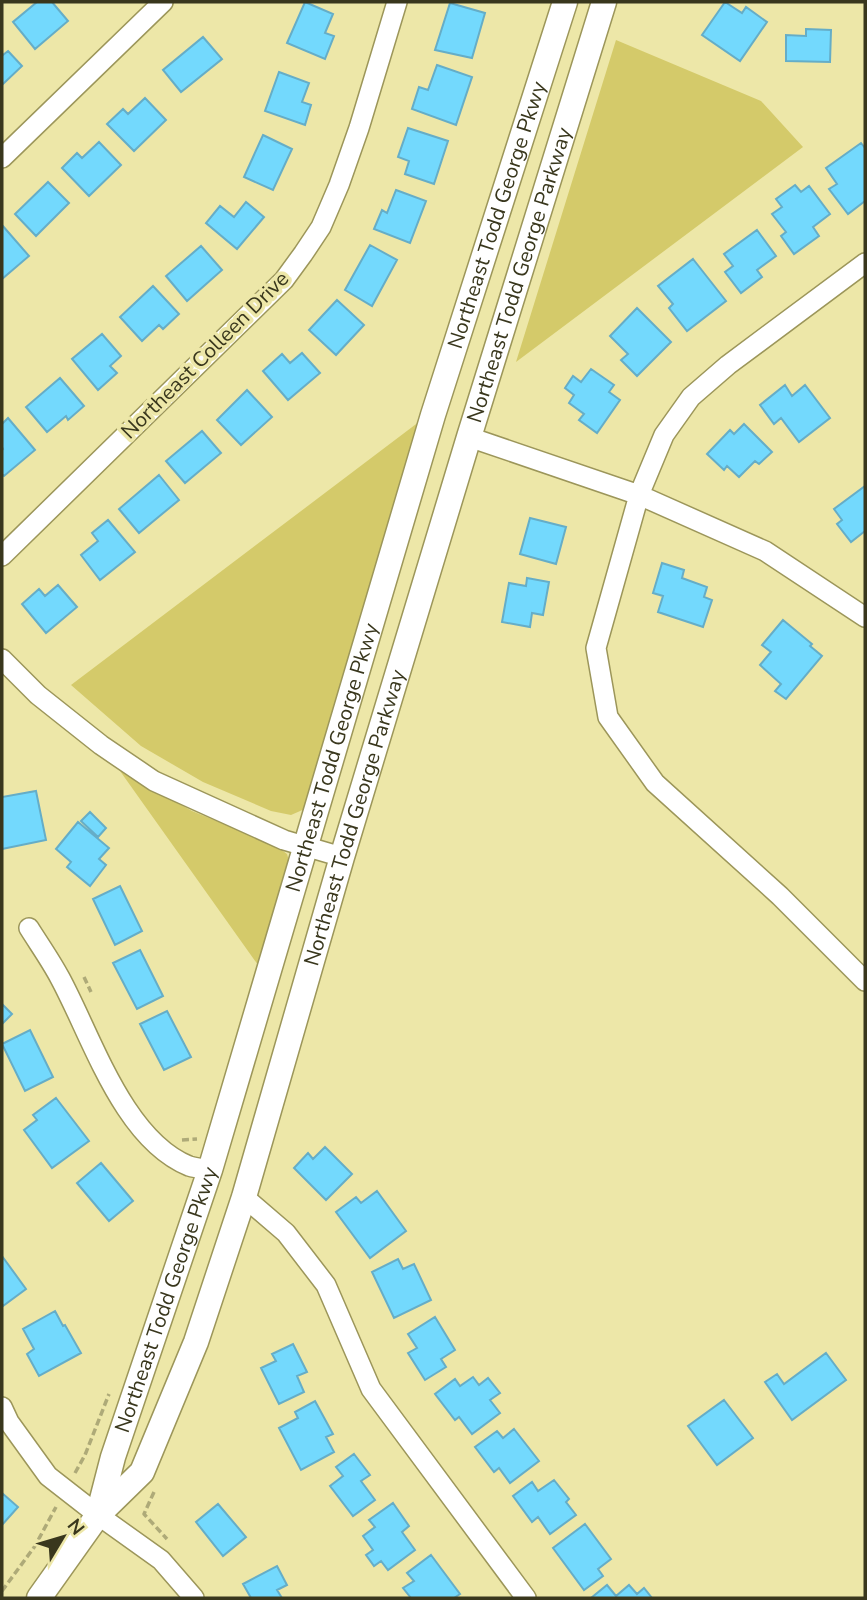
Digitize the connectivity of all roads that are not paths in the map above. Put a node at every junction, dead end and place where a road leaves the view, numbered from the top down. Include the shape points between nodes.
1 (163, 2) edge
2 (397, 2) edge
3 (565, 2) edge
4 (604, 2) edge
5 (2, 158) edge
6 (865, 263) edge
7 (469, 437) junction
8 (639, 495) junction
9 (2, 556) edge
10 (864, 615) edge
11 (2, 659) edge
12 (305, 847) junction
13 (342, 857) junction
14 (29, 928) dead end
15 (865, 981) edge
16 (200, 1168) junction
17 (244, 1197) junction
18 (2, 1407) edge
19 (98, 1515) junction
20 (39, 1598) edge
21 (194, 1598) edge
22 (526, 1598) edge

1 - 5 street
2 - 9 street, Northeast Colleen Drive via 339,185 303,254 284,280
3 - 12 main road, Northeast Todd George Pkwy via 433,415
4 - 7 main road, Northeast Todd George Parkway
6 - 8 street via 691,397 664,435
7 - 8 street
7 - 13 main road, Northeast Todd George Parkway
8 - 10 street via 765,551
8 - 15 street via 596,648 608,717 655,783 780,896
11 - 12 street via 38,695 154,781
12 - 13 street
12 - 16 main road, Northeast Todd George Pkwy
13 - 17 main road, Northeast Todd George Parkway
14 - 16 street via 60,976 128,1113 166,1152
16 - 19 main road, Northeast Todd George Pkwy
17 - 19 main road, Northeast Todd George Parkway via 196,1342 142,1472
17 - 22 street via 286,1233 327,1285 371,1389
18 - 19 street via 48,1476
19 - 20 main road, Northeast Todd George Parkway
19 - 21 street via 161,1560

